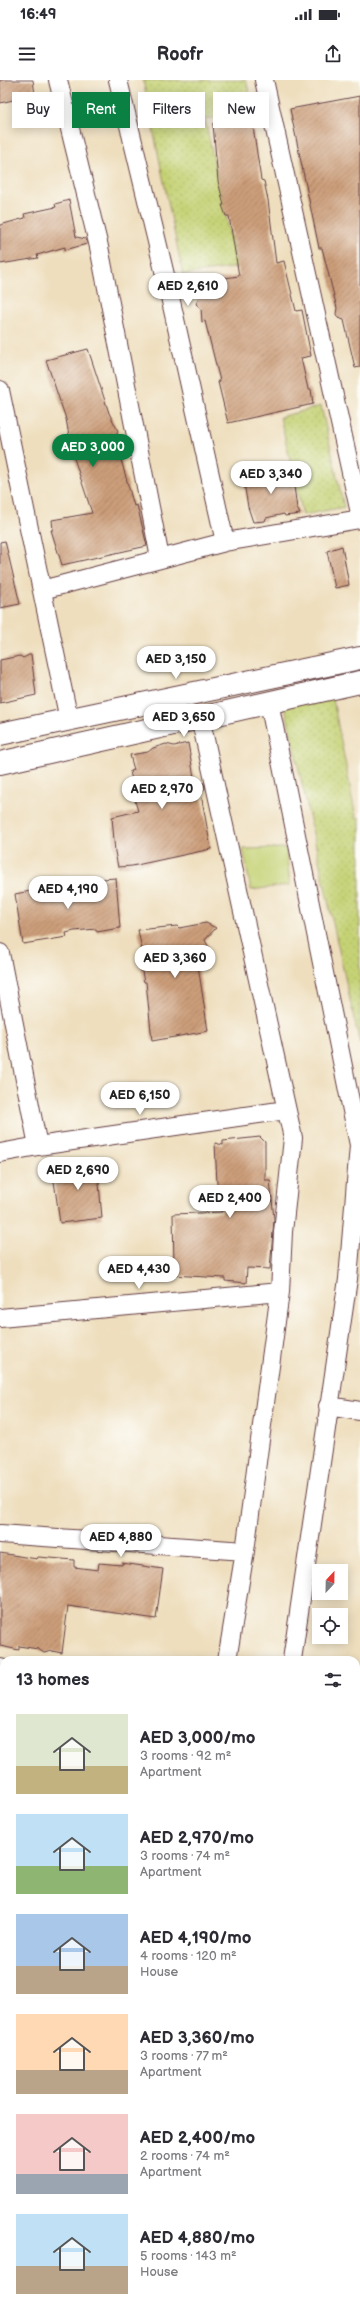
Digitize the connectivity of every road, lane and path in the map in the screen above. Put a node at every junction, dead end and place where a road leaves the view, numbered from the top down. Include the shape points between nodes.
1 (58, 80) edge
2 (118, 80) edge
3 (264, 80) edge
4 (0, 390) edge
5 (360, 513) edge
6 (360, 519) edge
7 (225, 542) junction
8 (160, 558) junction
9 (42, 590) junction
10 (360, 658) edge
11 (360, 682) edge
12 (269, 702) junction
13 (200, 717) junction
14 (69, 720) junction
15 (0, 734) edge
16 (0, 763) edge
17 (0, 953) edge
18 (286, 1110) junction
19 (38, 1146) junction
20 (0, 1153) edge
21 (354, 1280) edge
22 (280, 1292) junction
23 (0, 1318) edge
24 (328, 1406) junction
25 (360, 1411) edge
26 (0, 1534) edge
27 (245, 1551) junction
28 (228, 1656) edge
29 (293, 1656) edge

1 - 8 street via 99,247
2 - 7 street
3 - 5 street
4 - 9 street
6 - 7 street
7 - 8 street
8 - 9 street
9 - 14 street
10 - 14 street
11 - 12 street
12 - 13 street
12 - 21 street via 359,1145
13 - 16 street
13 - 18 street
14 - 15 street
17 - 19 street
18 - 19 street
18 - 22 street via 293,1138 282,1232
19 - 20 street
21 - 24 street
22 - 23 street
22 - 27 street
24 - 25 street
24 - 29 street
26 - 27 street
27 - 28 street

